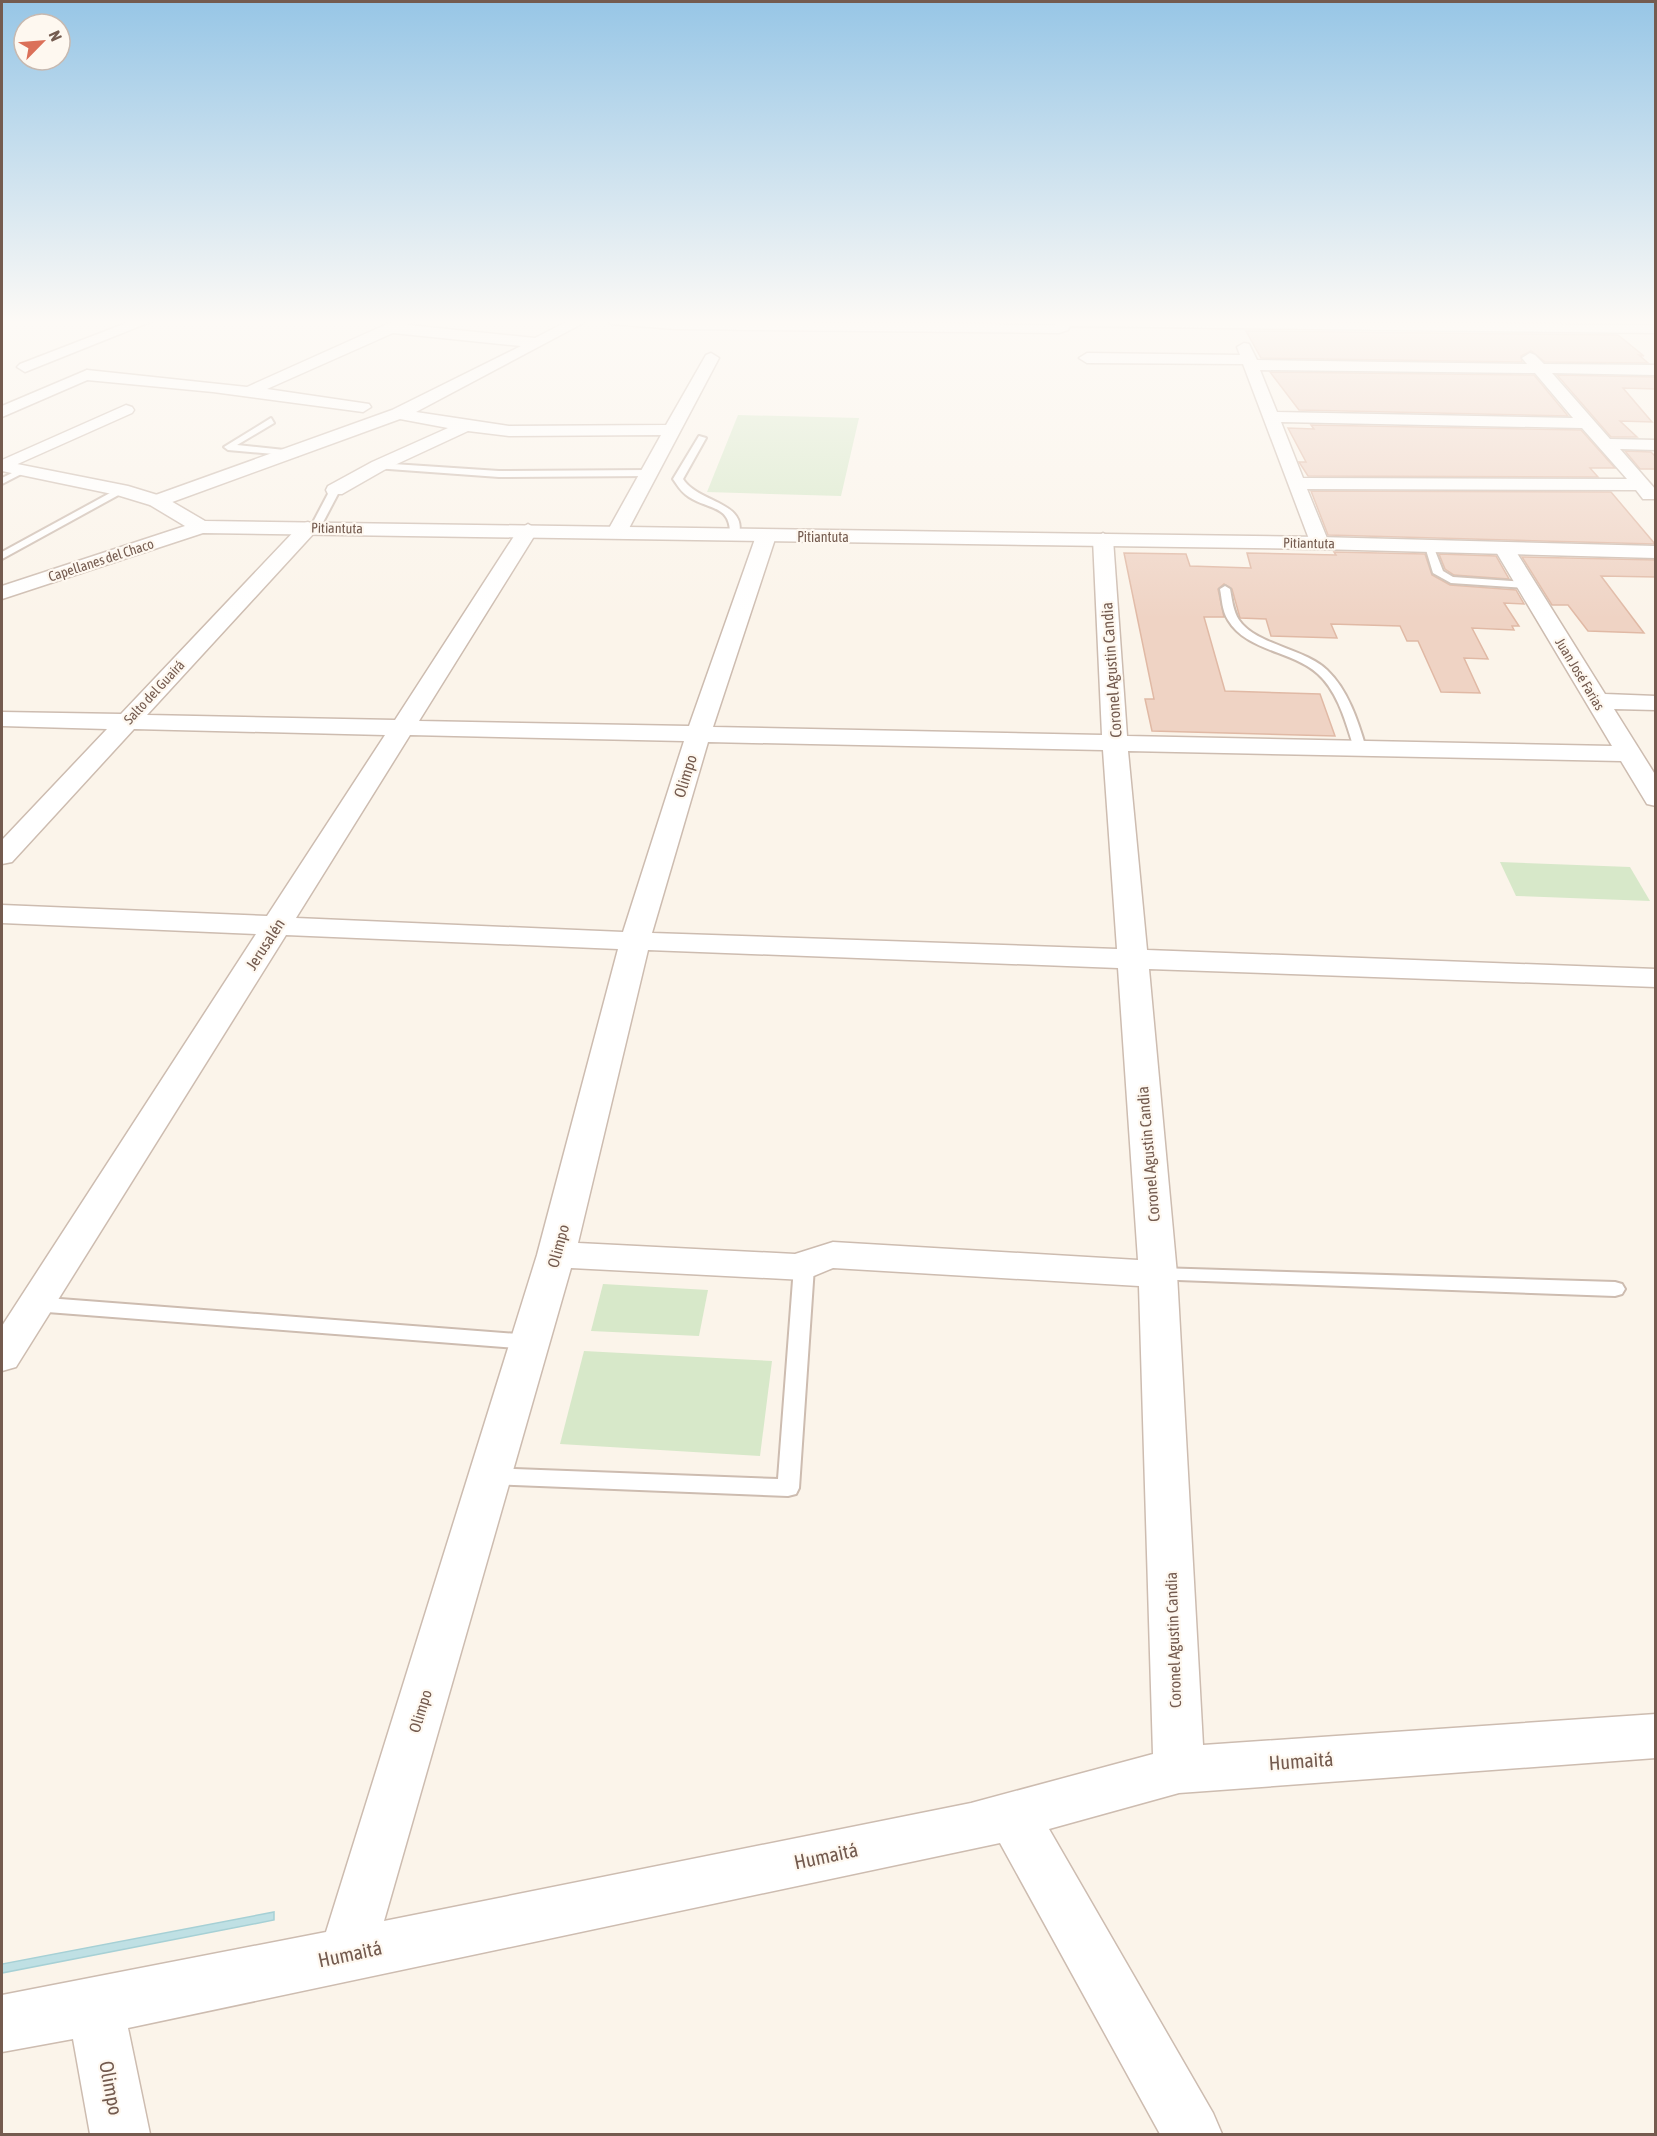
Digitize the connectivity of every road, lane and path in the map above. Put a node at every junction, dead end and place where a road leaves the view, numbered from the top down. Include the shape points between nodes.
1 (106, 420) edge
2 (384, 420) edge
3 (431, 420) edge
4 (676, 420) edge
5 (1270, 420) edge
6 (1410, 420) edge
7 (1582, 420) edge
8 (271, 421) dead end
9 (1585, 423) junction
10 (466, 426) junction
11 (670, 430) junction
12 (702, 438) dead end
13 (1604, 444) junction
14 (1656, 445) edge
15 (294, 454) junction
16 (378, 466) junction
17 (2, 471) edge
18 (648, 473) junction
19 (1295, 483) junction
20 (1641, 485) junction
21 (121, 490) junction
22 (335, 490) joint
23 (157, 501) junction
24 (1656, 501) edge
25 (201, 527) junction
26 (312, 528) junction
27 (528, 530) junction
28 (617, 532) junction
29 (750, 536) junction
30 (1103, 539) junction
31 (1319, 543) junction
32 (1428, 545) junction
33 (1505, 550) junction
34 (1656, 552) edge
35 (2, 556) edge
36 (1526, 585) junction
37 (1225, 589) dead end
38 (2, 593) edge
39 (1597, 701) junction
40 (1656, 703) edge
41 (2, 719) edge
42 (127, 721) junction
43 (403, 727) junction
44 (699, 732) junction
45 (1115, 742) junction
46 (1360, 748) junction
47 (1629, 754) junction
48 (1656, 798) edge
49 (2, 856) edge
50 (2, 914) edge
51 (277, 924) junction
52 (635, 941) junction
53 (1133, 958) junction
54 (1656, 978) edge
55 (556, 1255) junction
56 (804, 1267) junction
57 (1158, 1274) junction
58 (1615, 1289) dead end
59 (34, 1305) junction
60 (531, 1342) junction
61 (2, 1357) edge
62 (491, 1476) junction
63 (1656, 1736) edge
64 (1179, 1770) junction
65 (1013, 1816) junction
66 (347, 1954) junction
67 (95, 2007) junction
68 (2, 2024) edge
69 (120, 2134) edge
70 (1192, 2134) edge

1 - 17 street
2 - 15 street
3 - 10 street
4 - 11 street
5 - 19 street
6 - 9 street
7 - 9 street
8 - 15 lane via 228,447
9 - 13 street
10 - 11 street via 509,431
10 - 16 street
11 - 18 street
12 - 29 lane via 678,479 686,492 722,507 732,515 736,527
13 - 14 street
13 - 20 street
15 - 23 street
16 - 18 lane via 500,474
16 - 22 street
17 - 21 street via 25,470
18 - 28 street
19 - 20 street
19 - 31 street
20 - 24 street
21 - 23 street
21 - 35 lane
22 - 26 lane
23 - 25 street
25 - 26 street, Pitiantuta
25 - 38 street, Capellanes del Chaco
26 - 27 street, Pitiantuta
26 - 42 street, Salto del Guairá
27 - 28 street, Pitiantuta
27 - 43 street, Jerusalén
28 - 29 street, Pitiantuta
29 - 30 street, Pitiantuta
29 - 44 street, Olimpo
30 - 31 street, Pitiantuta
30 - 45 street, Coronel Agustin Candia
31 - 32 street, Pitiantuta
32 - 33 street, Pitiantuta
32 - 36 lane via 1438,573 1451,580
33 - 34 street, Pitiantuta
33 - 36 street, Juan José Farias
36 - 39 street, Juan José Farias
37 - 46 lane via 1233,621 1247,634 1323,671 1337,690
39 - 40 street
39 - 47 street, Juan José Farias
41 - 42 street
42 - 43 street
42 - 49 street, Salto del Guairá
43 - 44 street
43 - 51 street, Jerusalén
44 - 45 street
44 - 52 street, Olimpo
45 - 46 street
45 - 53 street, Coronel Agustin Candia
46 - 47 street
47 - 48 street, Juan José Farias
50 - 51 street
51 - 52 street
51 - 59 street, Jerusalén
52 - 53 street
52 - 55 street, Olimpo
53 - 54 street
53 - 57 street, Coronel Agustin Candia
55 - 56 street
55 - 60 street, Olimpo
56 - 57 street via 810,1261 833,1255
56 - 62 lane via 788,1488
57 - 58 lane
57 - 64 street, Coronel Agustin Candia
59 - 60 lane
59 - 61 street, Jerusalén
60 - 62 street, Olimpo
62 - 66 street, Olimpo
63 - 64 street, Humaitá
64 - 65 street, Humaitá
65 - 66 street, Humaitá
65 - 70 street
66 - 67 street, Humaitá
67 - 68 street, Humaitá
67 - 69 street, Olimpo

